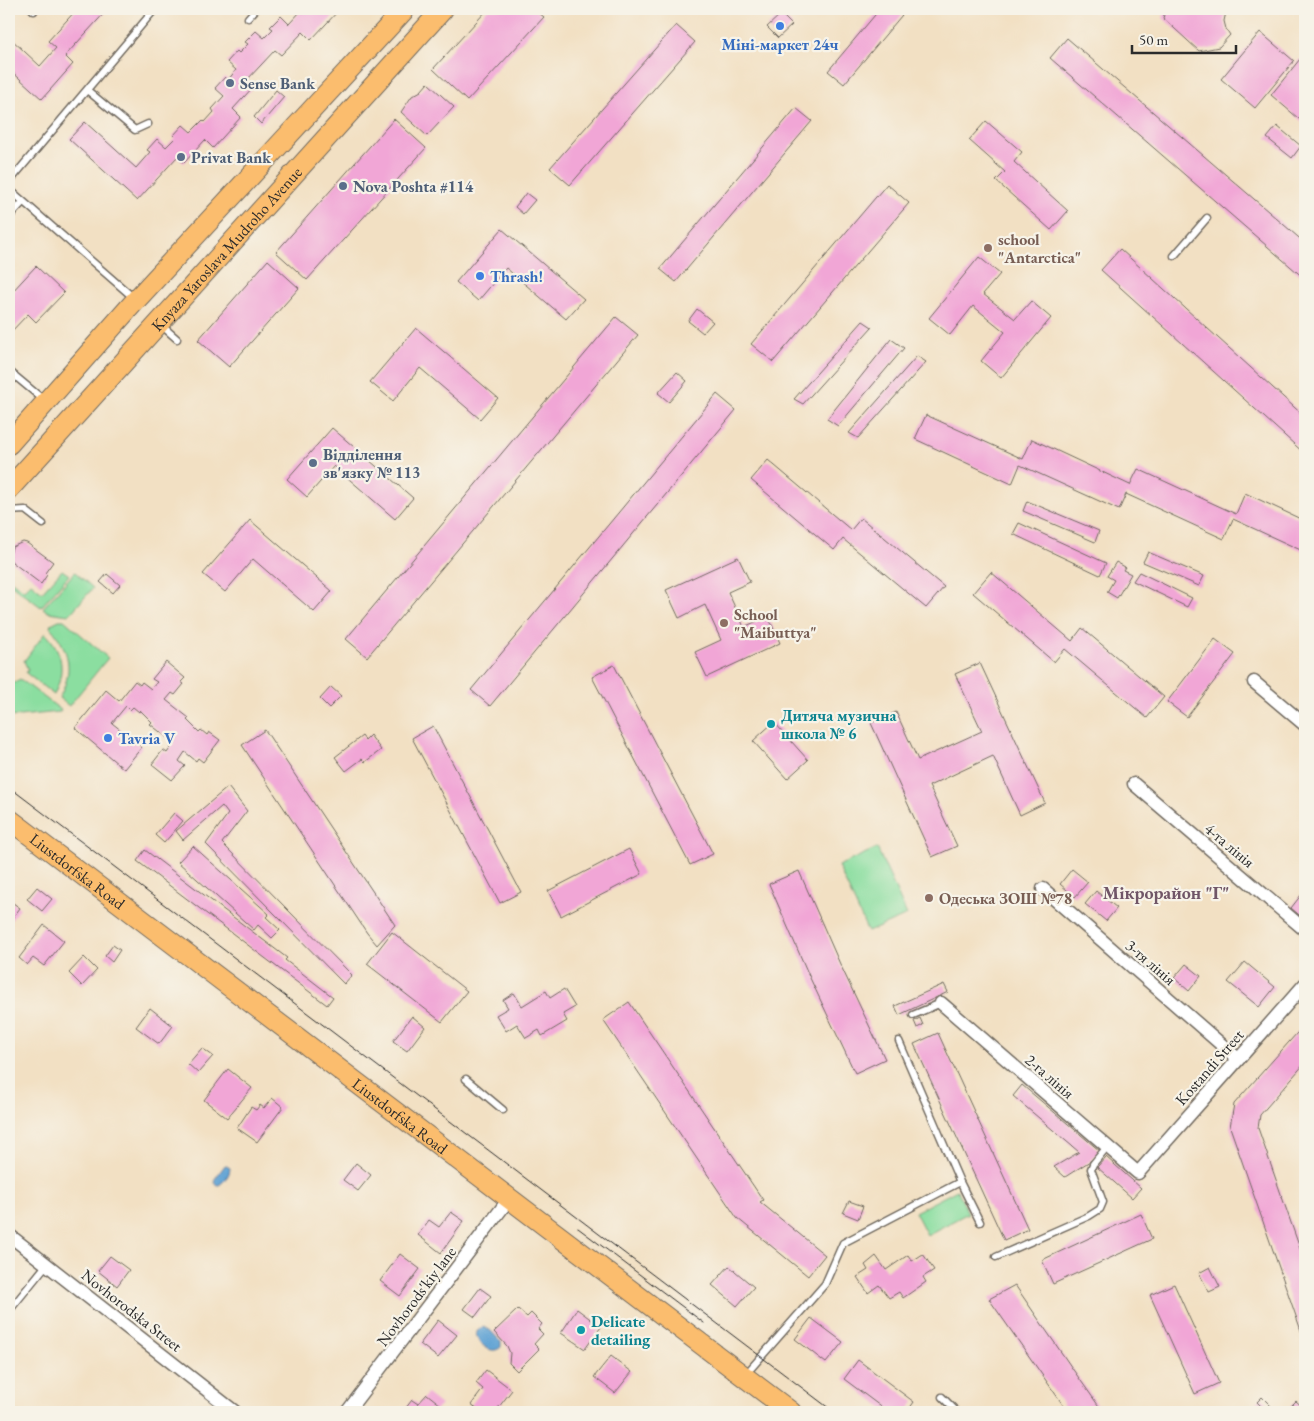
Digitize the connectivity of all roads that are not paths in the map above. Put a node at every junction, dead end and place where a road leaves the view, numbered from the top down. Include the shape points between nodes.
1 (155, 9) edge
2 (256, 9) edge
3 (443, 9) edge
4 (401, 10) edge
5 (248, 18) dead end
6 (86, 90) junction
7 (148, 124) dead end
8 (9, 182) edge
9 (9, 189) edge
10 (23, 202) junction
11 (9, 217) edge
12 (1207, 218) dead end
13 (1174, 256) dead end
14 (136, 300) junction
15 (158, 322) junction
16 (177, 339) dead end
17 (9, 372) edge
18 (46, 402) junction
19 (9, 444) edge
20 (9, 489) edge
21 (9, 511) edge
22 (43, 524) dead end
23 (1254, 682) dead end
24 (1305, 725) edge
25 (1134, 784) dead end
26 (9, 819) edge
27 (1042, 890) dead end
28 (1305, 930) edge
29 (1305, 984) edge
30 (941, 1003) joint
31 (913, 1015) dead end
32 (899, 1041) dead end
33 (1238, 1059) junction
34 (466, 1079) dead end
35 (503, 1110) dead end
36 (1107, 1147) junction
37 (1138, 1173) joint
38 (960, 1182) junction
39 (509, 1199) junction
40 (980, 1222) dead end
41 (9, 1235) edge
42 (996, 1257) dead end
43 (47, 1264) junction
44 (9, 1311) edge
45 (743, 1376) junction
46 (942, 1397) dead end
47 (235, 1412) edge
48 (347, 1412) edge
49 (791, 1412) edge
50 (957, 1412) edge

1 - 6 lane
2 - 5 lane
3 - 15 main road, Knyaza Yaroslava Mudroho Avenue
4 - 14 main road, Knyaza Yaroslava Mudroho Avenue
6 - 7 lane via 135,130
6 - 8 lane
9 - 10 lane
10 - 11 lane
10 - 14 lane
12 - 13 lane
14 - 18 main road, Knyaza Yaroslava Mudroho Avenue
15 - 16 lane
15 - 20 main road, Knyaza Yaroslava Mudroho Avenue
17 - 18 lane
18 - 19 main road, Knyaza Yaroslava Mudroho Avenue
21 - 22 lane via 25,510
23 - 24 street
25 - 28 street, 4-та лінія
26 - 39 main road, Liustdorfska Road
27 - 33 street, 3-тя лінія
29 - 33 street, Kostandi Street
30 - 31 lane
30 - 36 street, 2-га лінія
32 - 38 lane
33 - 37 street, Kostandi Street
34 - 35 lane
36 - 37 street, 2-га лінія
36 - 42 lane via 1091,1169 1103,1202 1100,1210
38 - 40 lane
38 - 45 lane via 843,1243 825,1284
39 - 45 main road, Liustdorfska Road
39 - 48 street, Novhorods'kiy lane
41 - 43 street, Novhorodska Street
43 - 44 lane
43 - 47 street, Novhorodska Street via 223,1406
45 - 49 main road, Liustdorfska Road
46 - 50 lane

